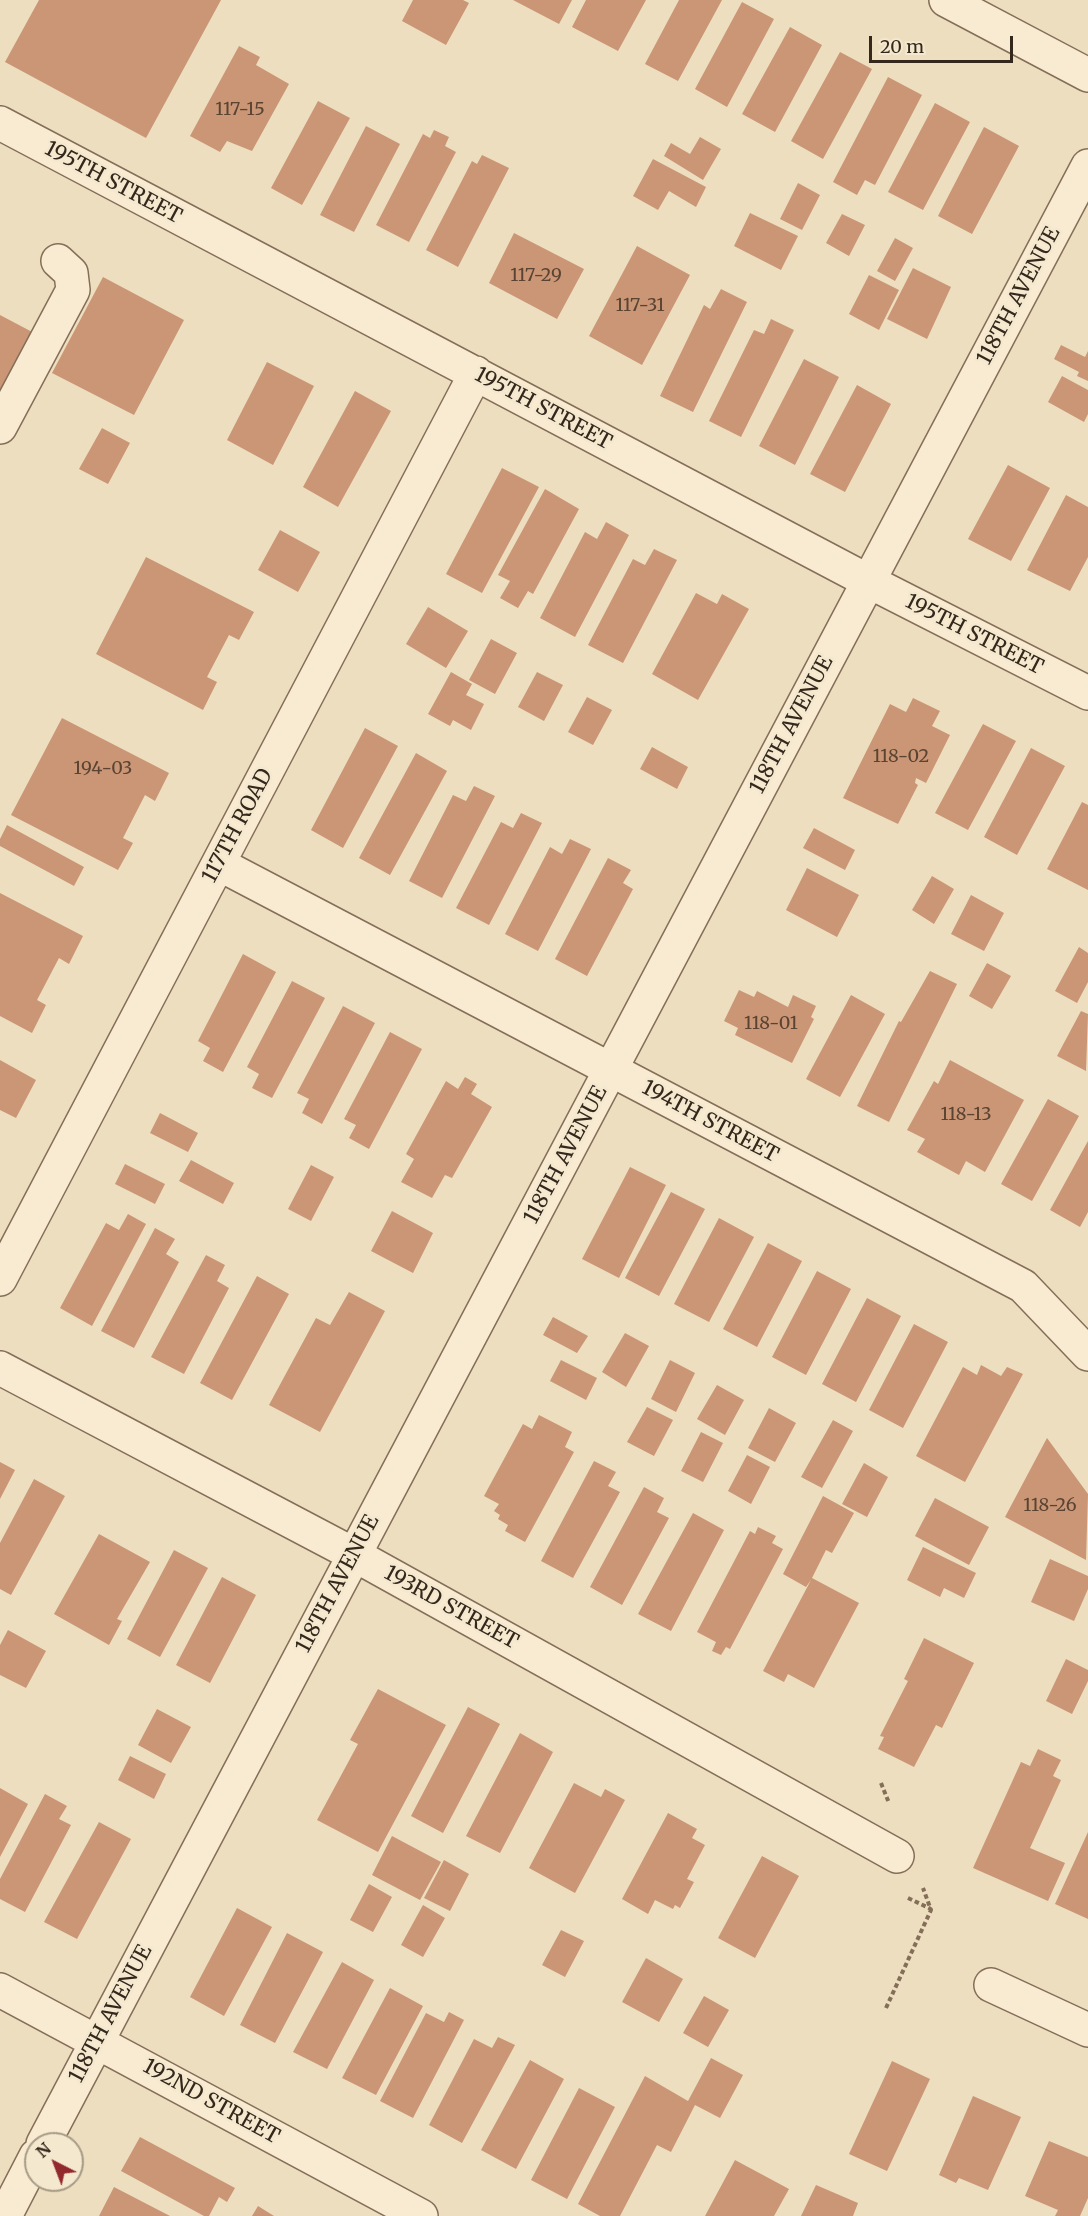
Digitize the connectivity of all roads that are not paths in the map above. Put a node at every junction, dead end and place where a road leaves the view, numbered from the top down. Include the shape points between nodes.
1 (946, 0) edge
2 (1088, 75) edge
3 (0, 123) edge
4 (1088, 166) edge
5 (58, 261) dead end
6 (476, 373) junction
7 (0, 427) edge
8 (868, 581) junction
9 (1088, 693) edge
10 (219, 864) junction
11 (612, 1070) junction
12 (0, 1279) edge
13 (1088, 1354) edge
14 (0, 1368) edge
15 (353, 1554) junction
16 (897, 1856) dead end
17 (991, 1985) dead end
18 (0, 1990) edge
19 (1088, 2030) edge
20 (97, 2041) junction
21 (49, 2132) edge
22 (24, 2178) edge
23 (4, 2216) edge
24 (421, 2216) edge

1 - 2 street
3 - 6 street, 195TH STREET
4 - 8 street, 118TH AVENUE
5 - 7 street via 70,273 73,290
6 - 8 street, 195TH STREET
6 - 10 street, 117TH ROAD
8 - 9 street, 195TH STREET
8 - 11 street, 118TH AVENUE
10 - 11 street, 194TH STREET
10 - 12 street, 117TH ROAD
11 - 13 street, 194TH STREET via 1023,1286
11 - 15 street, 118TH AVENUE
14 - 15 street, 193RD STREET
15 - 16 street, 193RD STREET
15 - 20 street, 118TH AVENUE
17 - 19 street
18 - 20 street, 192ND STREET
20 - 21 street, 118TH AVENUE
20 - 24 street, 192ND STREET
22 - 23 street

